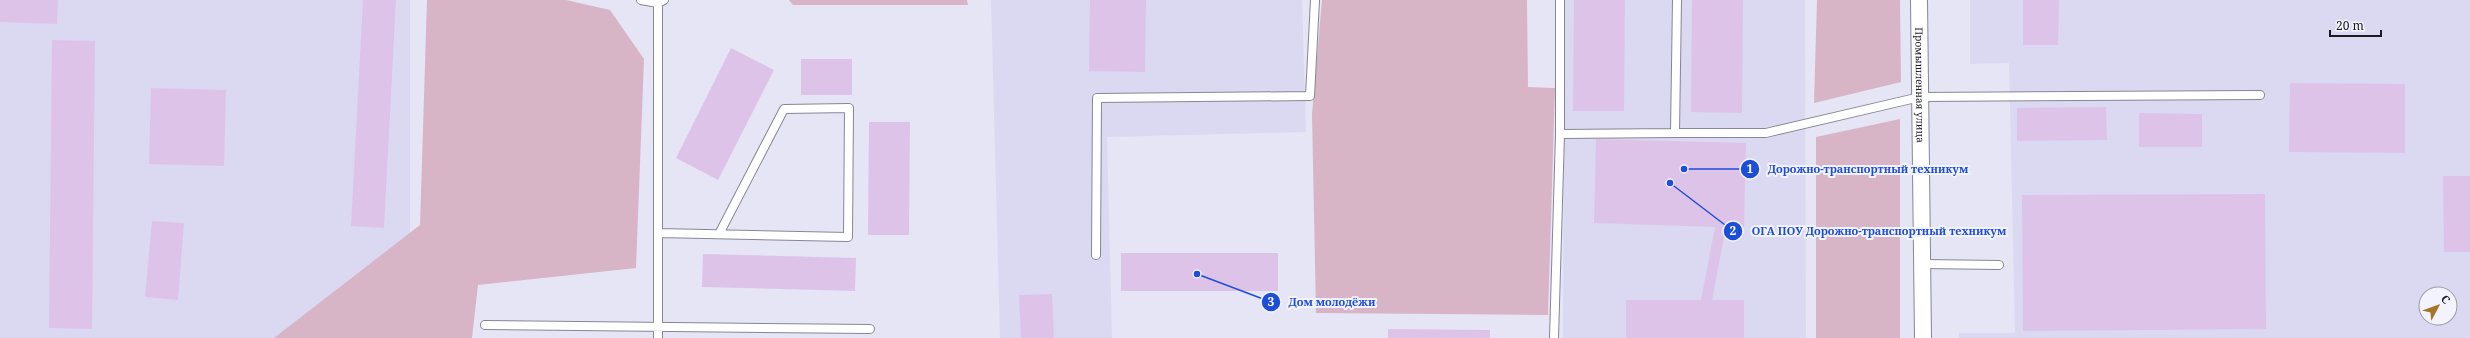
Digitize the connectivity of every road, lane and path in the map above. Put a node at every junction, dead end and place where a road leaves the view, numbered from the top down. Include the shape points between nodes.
1 (641, 0) edge
2 (1315, 0) edge
3 (1560, 0) edge
4 (1677, 0) edge
5 (1919, 0) edge
6 (661, 2) edge
7 (2260, 95) dead end
8 (1920, 97) junction
9 (1675, 133) junction
10 (1560, 134) junction
11 (659, 233) junction
12 (718, 234) junction
13 (1096, 255) dead end
14 (1923, 264) junction
15 (1999, 265) dead end
16 (485, 325) dead end
17 (658, 328) junction
18 (870, 329) dead end
19 (658, 338) edge
20 (1554, 338) edge
21 (1923, 338) edge

1 - 6 lane
2 - 13 lane via 1310,96 1097,98
3 - 10 lane
4 - 9 lane
5 - 8 street, Промышленная улица
6 - 11 lane
7 - 8 lane
8 - 9 lane via 1766,133
8 - 14 street, Промышленная улица
9 - 10 lane
10 - 20 lane
11 - 12 lane
11 - 17 lane
12 - 12 lane via 784,109 849,108 848,237
14 - 15 lane
14 - 21 street, Промышленная улица
16 - 17 lane
17 - 18 lane
17 - 19 lane

